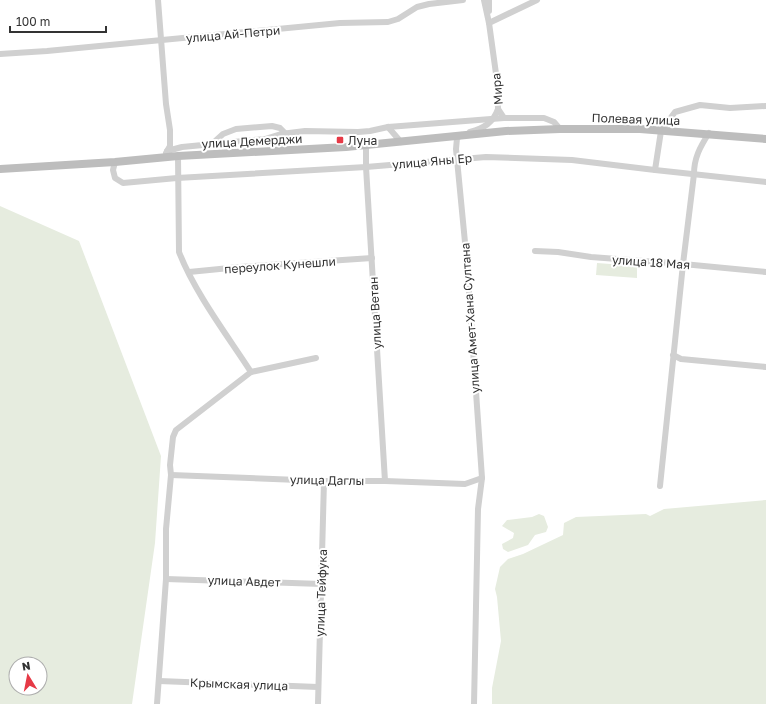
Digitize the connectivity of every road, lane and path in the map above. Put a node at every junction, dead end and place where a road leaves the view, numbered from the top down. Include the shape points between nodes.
1 (158, 0) edge
2 (463, 0) edge
3 (479, 0) edge
4 (484, 0) edge
5 (489, 0) edge
6 (537, 0) edge
7 (489, 23) junction
8 (161, 40) junction
9 (0, 54) edge
10 (766, 106) edge
11 (498, 109) junction
12 (504, 118) junction
13 (493, 119) junction
14 (388, 127) junction
15 (560, 129) junction
16 (662, 131) junction
17 (506, 132) joint
18 (285, 133) junction
19 (709, 134) junction
20 (459, 136) junction
21 (766, 139) edge
22 (401, 142) junction
23 (212, 144) junction
24 (366, 146) junction
25 (167, 151) junction
26 (178, 156) junction
27 (161, 158) junction
28 (457, 158) junction
29 (115, 162) junction
30 (366, 167) junction
31 (0, 169) edge
32 (655, 170) junction
33 (694, 174) junction
34 (177, 178) junction
35 (766, 182) edge
36 (535, 251) dead end
37 (372, 258) junction
38 (682, 264) junction
39 (189, 272) junction
40 (766, 272) edge
41 (673, 355) junction
42 (316, 358) dead end
43 (766, 367) edge
44 (251, 372) junction
45 (172, 475) junction
46 (482, 478) junction
47 (385, 481) junction
48 (324, 482) junction
49 (660, 486) dead end
50 (166, 579) junction
51 (322, 584) junction
52 (160, 681) junction
53 (318, 687) junction
54 (157, 704) edge
55 (318, 704) edge
56 (474, 704) edge

1 - 8 street
2 - 8 street, улица Ай-Петри via 418,7 388,22 340,23
3 - 4 street
4 - 7 street
5 - 7 street
6 - 7 street
7 - 11 street, Мира
8 - 9 street, улица Ай-Петри
8 - 25 street via 170,130 170,146
10 - 16 street via 730,108 700,105 675,112
11 - 12 street, Мира
11 - 13 street
12 - 13 street
12 - 15 street, Мира via 544,118 554,122
13 - 14 street
13 - 20 street via 488,125
14 - 18 street via 370,132
14 - 22 street
15 - 16 main road, Полевая улица
15 - 17 main road, Полевая улица
16 - 19 main road, Полевая улица
16 - 32 street
17 - 20 main road, улица Демерджи
18 - 23 street via 265,139
18 - 23 street via 280,128 272,126 236,129 223,134
19 - 21 main road, Полевая улица
19 - 33 street via 696,156
20 - 22 main road, улица Демерджи
20 - 28 street, улица Амет-Хана Султана via 456,142
22 - 24 main road, улица Демерджи
23 - 25 street
24 - 26 main road, улица Демерджи
24 - 30 street, улица Ветан
25 - 27 street
26 - 27 main road, улица Демерджи
26 - 34 street
27 - 29 main road, улица Демерджи
28 - 30 street, улица Яны Ер
28 - 32 street, улица Яны Ер via 572,160
28 - 46 street, улица Амет-Хана Султана
29 - 31 main road, улица Демерджи
29 - 34 street, улица Яны Ер via 115,178 123,183
30 - 34 street, улица Яны Ер
30 - 37 street, улица Ветан
32 - 33 street, улица Яны Ер
33 - 35 street, улица Яны Ер
33 - 38 street
34 - 39 street via 179,252
36 - 38 street, улица 18 Мая
37 - 39 street, переулок Кунешли
37 - 47 street, улица Ветан
38 - 40 street, улица 18 Мая
38 - 41 street
39 - 44 street
41 - 43 street via 681,359
41 - 49 street
42 - 44 street
44 - 45 street via 176,430 170,465
45 - 48 street, улица Даглы
45 - 50 street via 166,529
46 - 47 street, улица Даглы via 465,484
46 - 56 street, улица Амет-Хана Султана via 478,509
47 - 48 street, улица Даглы
48 - 51 street, улица Тейфука
50 - 51 street, улица Авдет
50 - 52 street
51 - 53 street, улица Тейфука
52 - 53 street, Крымская улица
52 - 54 street
53 - 55 street, улица Тейфука

